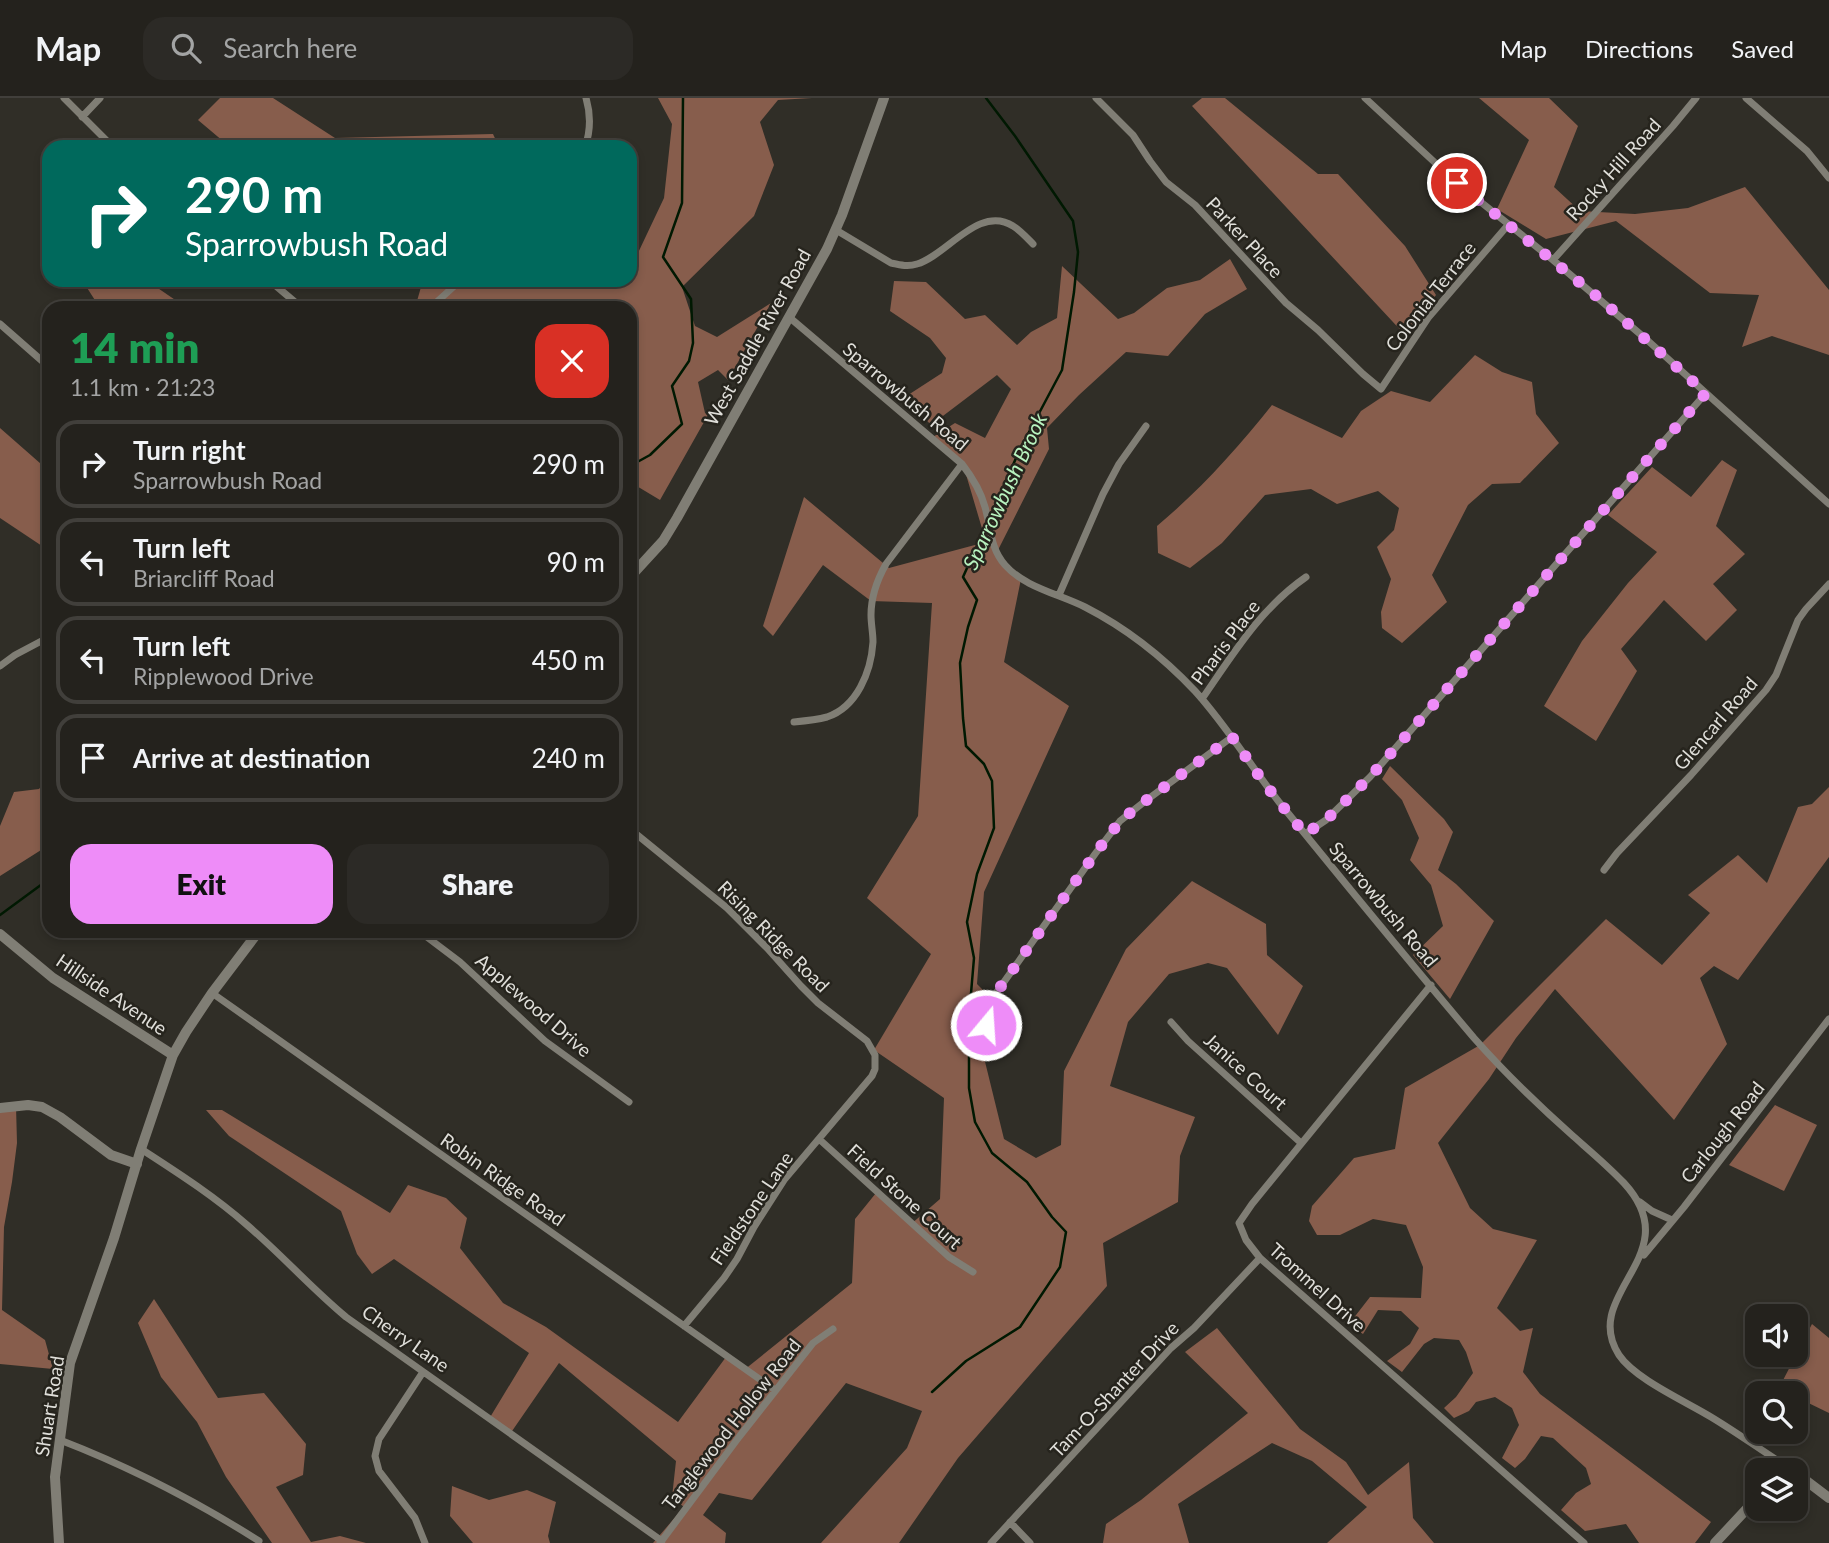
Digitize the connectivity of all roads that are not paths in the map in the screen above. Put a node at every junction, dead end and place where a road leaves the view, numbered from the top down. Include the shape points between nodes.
1 (64, 98) edge
2 (100, 98) edge
3 (586, 98) edge
4 (884, 98) edge
5 (1096, 98) edge
6 (1365, 98) edge
7 (1696, 98) edge
8 (1746, 98) edge
9 (82, 117) junction
10 (106, 140) edge
11 (587, 140) edge
12 (1829, 178) edge
13 (1508, 225) junction
14 (836, 230) junction
15 (1033, 244) dead end
16 (1553, 260) junction
17 (277, 287) edge
18 (453, 287) edge
19 (294, 301) edge
20 (438, 301) edge
21 (789, 317) junction
22 (0, 324) edge
23 (42, 361) edge
24 (1381, 389) joint
25 (1706, 393) junction
26 (1146, 426) dead end
27 (962, 464) junction
28 (1829, 504) edge
29 (637, 570) edge
30 (1306, 576) dead end
31 (1829, 584) edge
32 (1059, 595) junction
33 (42, 641) edge
34 (0, 666) edge
35 (1202, 699) junction
36 (794, 722) dead end
37 (1232, 737) junction
38 (1305, 834) junction
39 (637, 835) edge
40 (1605, 870) dead end
41 (0, 934) edge
42 (254, 938) edge
43 (428, 938) edge
44 (1431, 985) junction
45 (212, 993) junction
46 (1829, 1019) edge
47 (1171, 1022) dead end
48 (1000, 1054) dead end
49 (173, 1055) junction
50 (872, 1076) joint
51 (629, 1102) dead end
52 (0, 1108) edge
53 (818, 1139) junction
54 (1301, 1143) junction
55 (141, 1149) junction
56 (137, 1164) junction
57 (1638, 1201) junction
58 (1672, 1220) junction
59 (1260, 1258) junction
60 (1639, 1262) junction
61 (973, 1272) dead end
62 (684, 1326) junction
63 (833, 1329) dead end
64 (423, 1372) junction
65 (775, 1390) junction
66 (60, 1440) junction
67 (1771, 1458) edge
68 (1808, 1483) edge
69 (1829, 1498) edge
70 (1745, 1511) edge
71 (1010, 1522) junction
72 (259, 1541) dead end
73 (661, 1542) edge
74 (59, 1543) edge
75 (425, 1543) edge
76 (991, 1543) edge
77 (1031, 1543) edge
78 (1584, 1543) edge
79 (1715, 1543) edge

1 - 9 street
2 - 9 street
3 - 11 street via 590,125
4 - 14 street, West Saddle River Road
5 - 24 street, Parker Place via 1133,135 1166,181 1203,213 1286,303
6 - 13 street
7 - 16 street, Rocky Hill Road
8 - 12 street via 1807,151
9 - 10 street
13 - 16 street
13 - 24 street, Colonial Terrace via 1429,318
14 - 15 street via 891,262 909,266 926,261 973,227 992,221 1011,224
14 - 21 street, West Saddle River Road
16 - 25 street
17 - 19 street
18 - 20 street
21 - 27 street, Sparrowbush Road
21 - 29 street, West Saddle River Road via 677,518
22 - 23 street
25 - 28 street
25 - 38 street via 1370,777
26 - 32 street via 1103,494
27 - 32 street, Sparrowbush Road via 979,492 999,557 1025,581
27 - 36 street via 880,575 872,603 873,645 863,684 835,713
30 - 35 street, Pharis Place via 1251,628
31 - 40 street, Glencarl Road via 1798,620 1766,690
32 - 35 street, Sparrowbush Road via 1133,636
33 - 34 street
35 - 37 street, Sparrowbush Road
37 - 38 street, Sparrowbush Road
37 - 48 street via 1120,821 1095,854 989,1003 986,1025
38 - 44 street, Sparrowbush Road
39 - 50 street, Rising Ridge Road via 727,908 818,1003 867,1041 875,1055
41 - 49 street, Hillside Avenue via 54,978
42 - 45 street
43 - 51 street, Applewood Drive via 545,1041
44 - 54 street, Trommel Drive
44 - 57 street, Sparrowbush Road via 1523,1091 1613,1171
45 - 49 street
45 - 62 street, Robin Ridge Road
46 - 58 street, Carlough Road
47 - 54 street, Janice Court
49 - 55 street
50 - 53 street, Fieldstone Lane
52 - 56 street via 35,1105 49,1110 111,1155
53 - 61 street, Field Stone Court via 949,1257
53 - 62 street, Fieldstone Lane via 785,1180 724,1278
54 - 59 street, Trommel Drive via 1239,1223
55 - 56 street
55 - 64 street, Cherry Lane via 205,1191 338,1310
56 - 66 street, Shuart Road via 70,1363
57 - 58 street, Sparrowbush Road
57 - 60 street, Sparrowbush Road via 1646,1232
58 - 60 street, Carlough Road
59 - 71 street, Tam-O-Shanter Drive
59 - 78 street, Trommel Drive
60 - 67 street, Sparrowbush Road via 1611,1316 1612,1338 1622,1359
62 - 65 street, Robin Ridge Road
63 - 65 street, Tanglewood Hollow Road via 813,1343
64 - 73 street, Cherry Lane
64 - 75 street via 379,1439 375,1456 379,1471 415,1518
65 - 73 street, Tanglewood Hollow Road
66 - 72 street via 183,1495
66 - 74 street, Shuart Road via 55,1476
68 - 69 street
70 - 79 street
71 - 76 street, Tam-O-Shanter Drive
71 - 77 street

